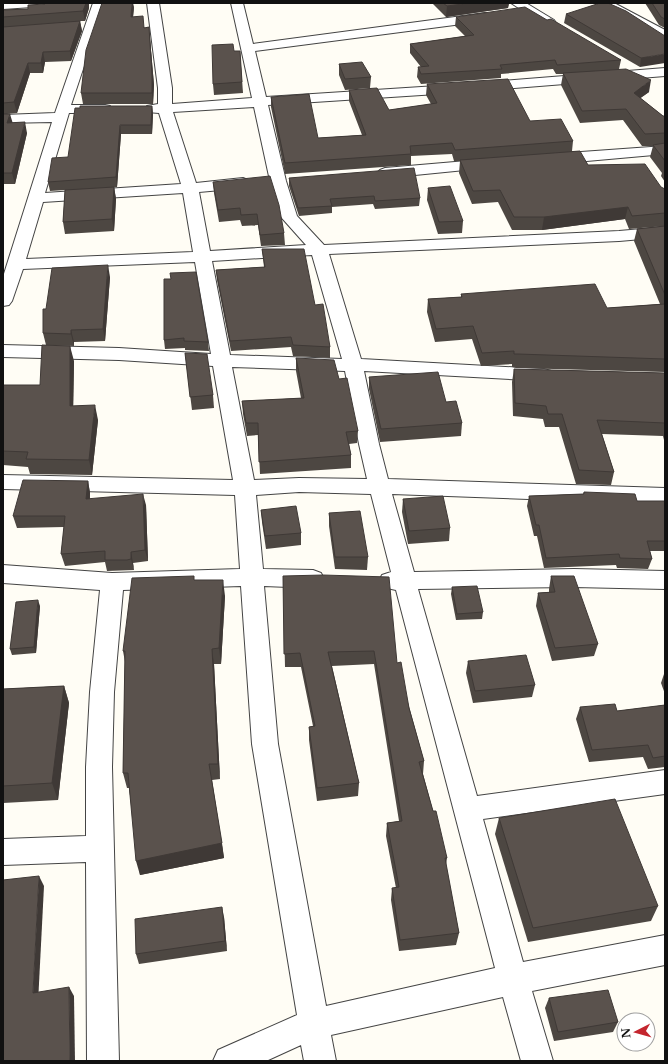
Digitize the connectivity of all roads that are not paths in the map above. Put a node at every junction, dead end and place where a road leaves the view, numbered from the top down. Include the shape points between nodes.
1 (32, 3) edge
2 (99, 3) edge
3 (153, 3) edge
4 (237, 3) edge
5 (606, 3) edge
6 (3, 5) edge
7 (514, 8) edge
8 (496, 15) edge
9 (92, 25) junction
10 (78, 26) edge
11 (559, 29) edge
12 (665, 35) edge
13 (248, 48) junction
14 (618, 62) edge
15 (665, 72) edge
16 (638, 74) junction
17 (658, 86) dead end
18 (261, 102) junction
19 (118, 109) edge
20 (141, 109) edge
21 (165, 109) junction
22 (62, 113) junction
23 (3, 119) edge
24 (665, 150) edge
25 (540, 160) edge
26 (501, 163) edge
27 (374, 173) edge
28 (273, 181) junction
29 (190, 188) junction
30 (37, 198) junction
31 (665, 232) edge
32 (3, 244) edge
33 (22, 244) junction
34 (319, 249) junction
35 (204, 256) junction
36 (16, 264) junction
37 (3, 301) edge
38 (3, 351) edge
39 (222, 361) junction
40 (352, 365) junction
41 (558, 376) edge
42 (3, 482) edge
43 (380, 486) junction
44 (245, 488) junction
45 (665, 496) edge
46 (3, 574) edge
47 (253, 577) junction
48 (333, 579) edge
49 (373, 580) edge
50 (665, 580) edge
51 (405, 581) junction
52 (112, 582) junction
53 (665, 782) edge
54 (468, 809) junction
55 (100, 848) junction
56 (3, 852) edge
57 (665, 950) edge
58 (513, 979) junction
59 (313, 1024) junction
60 (103, 1061) edge
61 (229, 1061) edge
62 (320, 1061) edge
63 (538, 1061) edge

1 - 6 street
2 - 9 street
3 - 21 street via 165,88
4 - 13 street
5 - 12 street
7 - 11 street via 530,10
8 - 13 street
9 - 10 street
9 - 22 street
13 - 18 street
14 - 16 street
15 - 16 street
16 - 17 street
16 - 18 street
18 - 21 street
18 - 28 street
19 - 22 street
20 - 21 street
21 - 29 street
22 - 23 street
22 - 30 street
24 - 25 street via 640,159
26 - 27 street
28 - 29 street
28 - 34 street via 289,218
29 - 30 street
29 - 35 street
30 - 33 street
31 - 34 street via 611,237
32 - 33 street
33 - 36 street
34 - 35 street
34 - 40 street
35 - 36 street
35 - 39 street
36 - 37 street
38 - 39 street via 119,354
39 - 40 street
39 - 44 street
40 - 41 street
40 - 43 street
42 - 44 street
43 - 44 street via 299,485
43 - 45 street
43 - 51 street
44 - 47 street
46 - 52 street
47 - 48 street
47 - 52 street
47 - 59 street via 265,744
49 - 51 street
50 - 51 street via 574,578
51 - 54 street
52 - 55 street via 102,692 99,767
53 - 54 street
54 - 58 street
55 - 56 street
55 - 60 street
57 - 58 street
58 - 59 street
58 - 63 street
59 - 61 street
59 - 62 street

